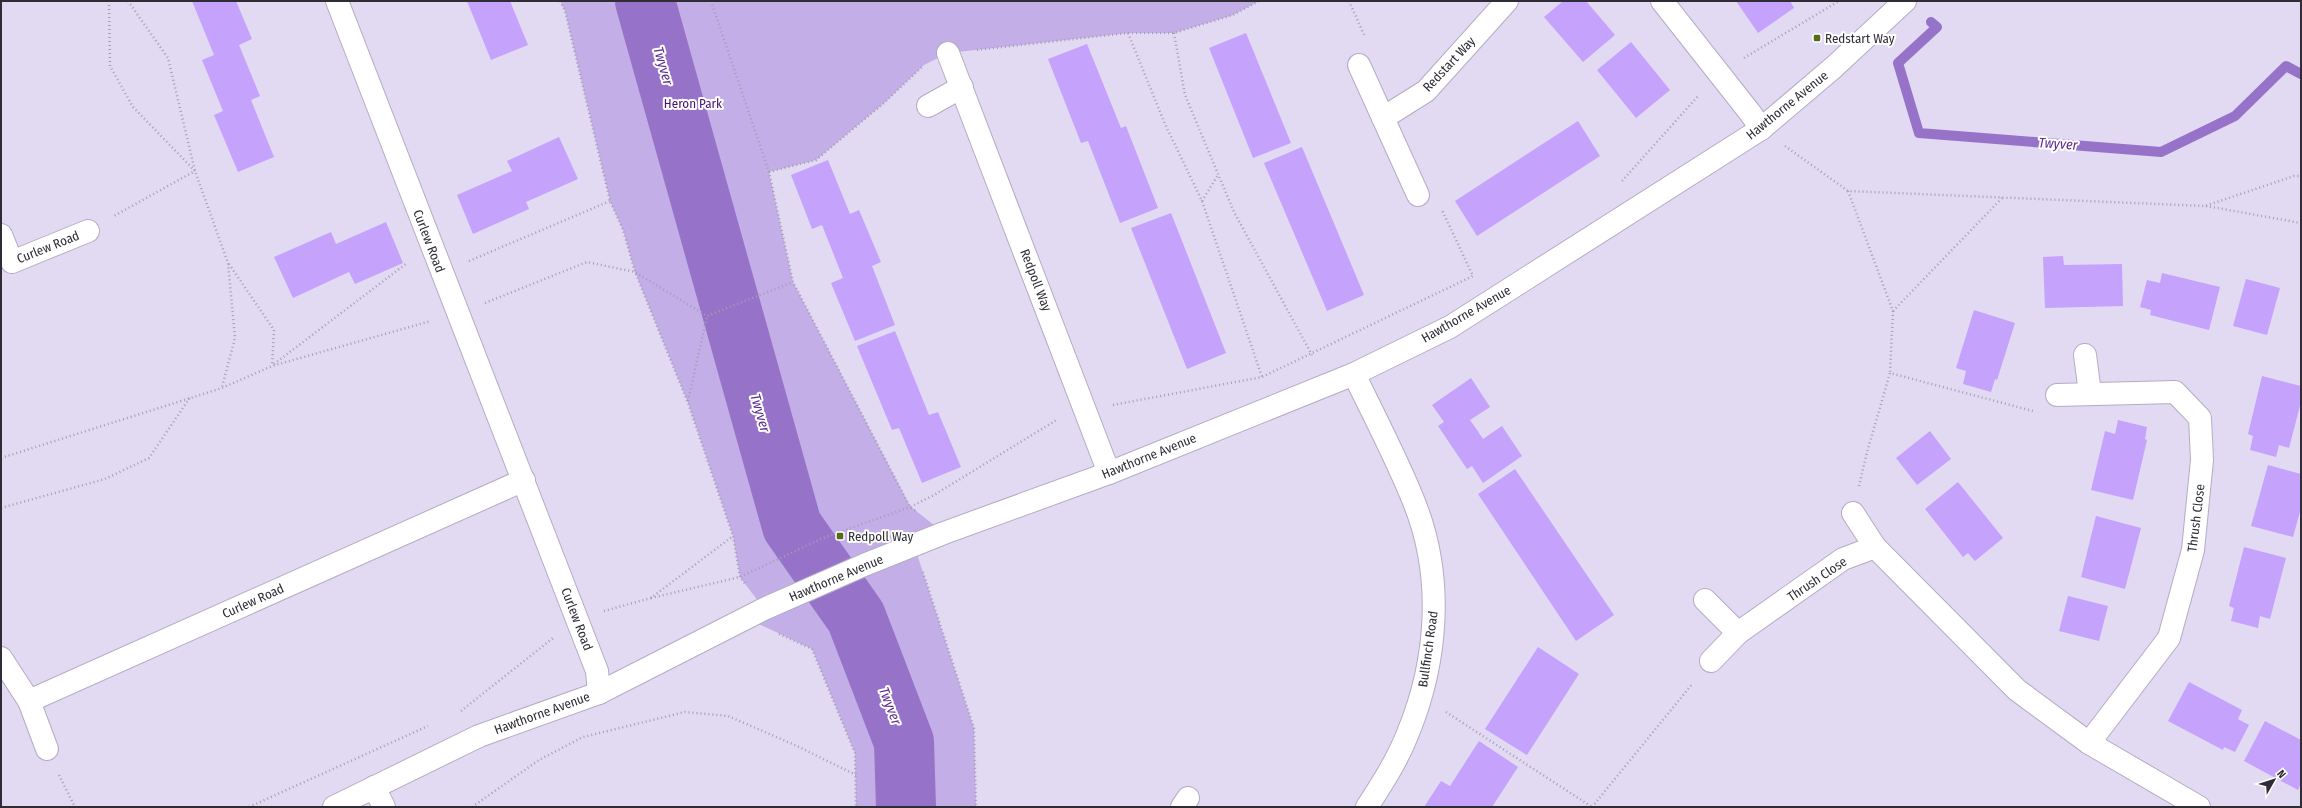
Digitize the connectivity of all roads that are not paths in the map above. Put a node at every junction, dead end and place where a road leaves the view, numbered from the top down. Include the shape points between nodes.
1 (337, 1) edge
2 (1506, 1) edge
3 (1662, 1) edge
4 (1905, 1) edge
5 (948, 53) road end
6 (1359, 65) dead end
7 (962, 87) junction
8 (928, 106) dead end
9 (1383, 118) junction
10 (1761, 129) junction
11 (1418, 195) dead end
12 (88, 230) road end
13 (1, 235) edge
14 (6, 264) edge
15 (2085, 355) dead end
16 (1354, 374) junction
17 (2090, 393) junction
18 (2056, 395) road end
19 (1109, 473) junction
20 (524, 480) junction
21 (1853, 513) road end
22 (1875, 547) junction
23 (1705, 600) dead end
24 (1738, 633) junction
25 (1, 658) edge
26 (1711, 661) road end
27 (599, 693) junction
28 (30, 701) junction
29 (2089, 743) junction
30 (47, 749) road end
31 (374, 787) junction
32 (334, 807) edge
33 (384, 807) edge
34 (1367, 807) edge
35 (2199, 807) edge

1 - 20 street, Curlew Road via 430,245
2 - 9 street, Redstart Way via 1426,91
3 - 10 street via 1721,74
4 - 10 street, Hawthorne Avenue via 1834,67
5 - 7 street, Redpoll Way
6 - 9 street
7 - 8 street
7 - 19 street, Redpoll Way
9 - 11 street
10 - 16 street, Hawthorne Avenue via 1450,326
12 - 14 street, Curlew Road
13 - 14 street, Curlew Road
15 - 17 street
16 - 19 street, Hawthorne Avenue
16 - 34 street, Bullfinch Road via 1415,503 1429,553 1435,613 1429,660 1420,700 1408,734 1384,782
17 - 18 street, Thrush Close
17 - 29 street, Thrush Close via 2175,392 2200,418 2202,460 2193,550 2169,638
19 - 27 street, Hawthorne Avenue via 864,565 755,613
20 - 27 street, Curlew Road via 597,671
20 - 28 street, Curlew Road
21 - 22 street
22 - 24 street, Thrush Close via 1843,559
22 - 29 street via 2017,690
23 - 24 street
24 - 26 street, Thrush Close
25 - 28 street
27 - 31 street, Hawthorne Avenue via 479,736
28 - 30 street
29 - 35 street
31 - 32 street, Hawthorne Avenue
31 - 33 street

